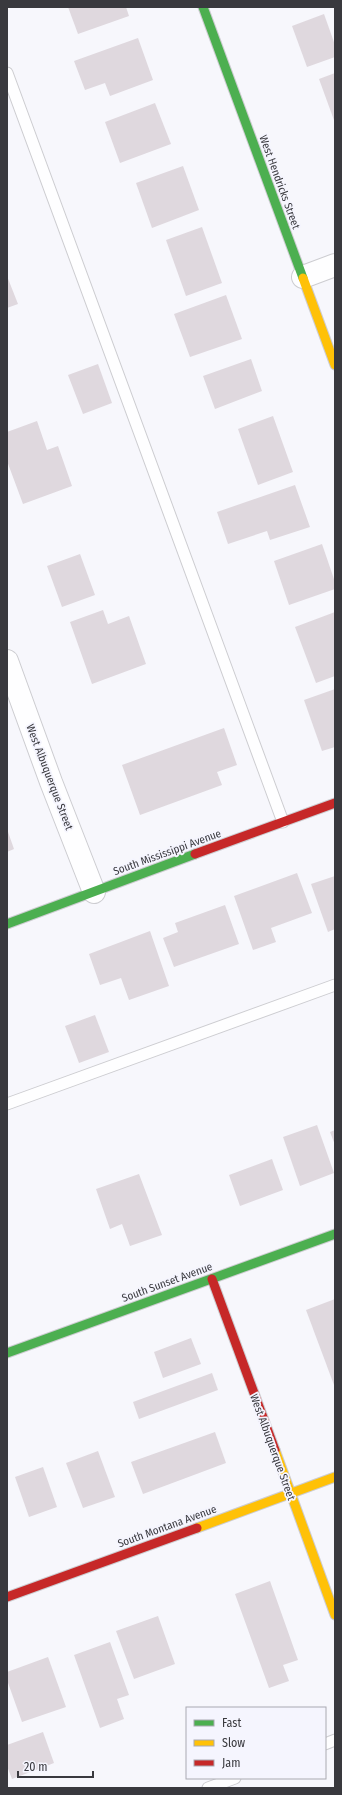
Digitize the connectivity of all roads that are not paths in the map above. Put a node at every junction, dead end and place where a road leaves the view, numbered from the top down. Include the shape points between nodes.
1 (204, 7) edge
2 (7, 73) edge
3 (335, 265) edge
4 (303, 277) junction
5 (335, 365) edge
6 (7, 661) edge
7 (335, 803) edge
8 (283, 822) junction
9 (94, 892) junction
10 (7, 924) edge
11 (335, 985) edge
12 (7, 1104) edge
13 (335, 1234) edge
14 (212, 1279) junction
15 (7, 1353) edge
16 (335, 1478) edge
17 (290, 1494) junction
18 (7, 1597) edge
19 (335, 1615) edge
20 (231, 1779) edge
21 (208, 1788) edge

1 - 4 street, West Hendricks Street
2 - 8 lane
3 - 4 street
4 - 5 street, West Hendricks Street
6 - 9 street, West Albuquerque Street via 50,782
7 - 8 street, South Mississippi Avenue
8 - 9 street, South Mississippi Avenue
9 - 10 street, South Mississippi Avenue
11 - 12 lane
13 - 14 street, South Sunset Avenue
14 - 15 street, South Sunset Avenue
14 - 17 street, West Albuquerque Street
16 - 17 street, South Montana Avenue
17 - 18 street, South Montana Avenue
17 - 19 street, West Albuquerque Street
20 - 21 lane

